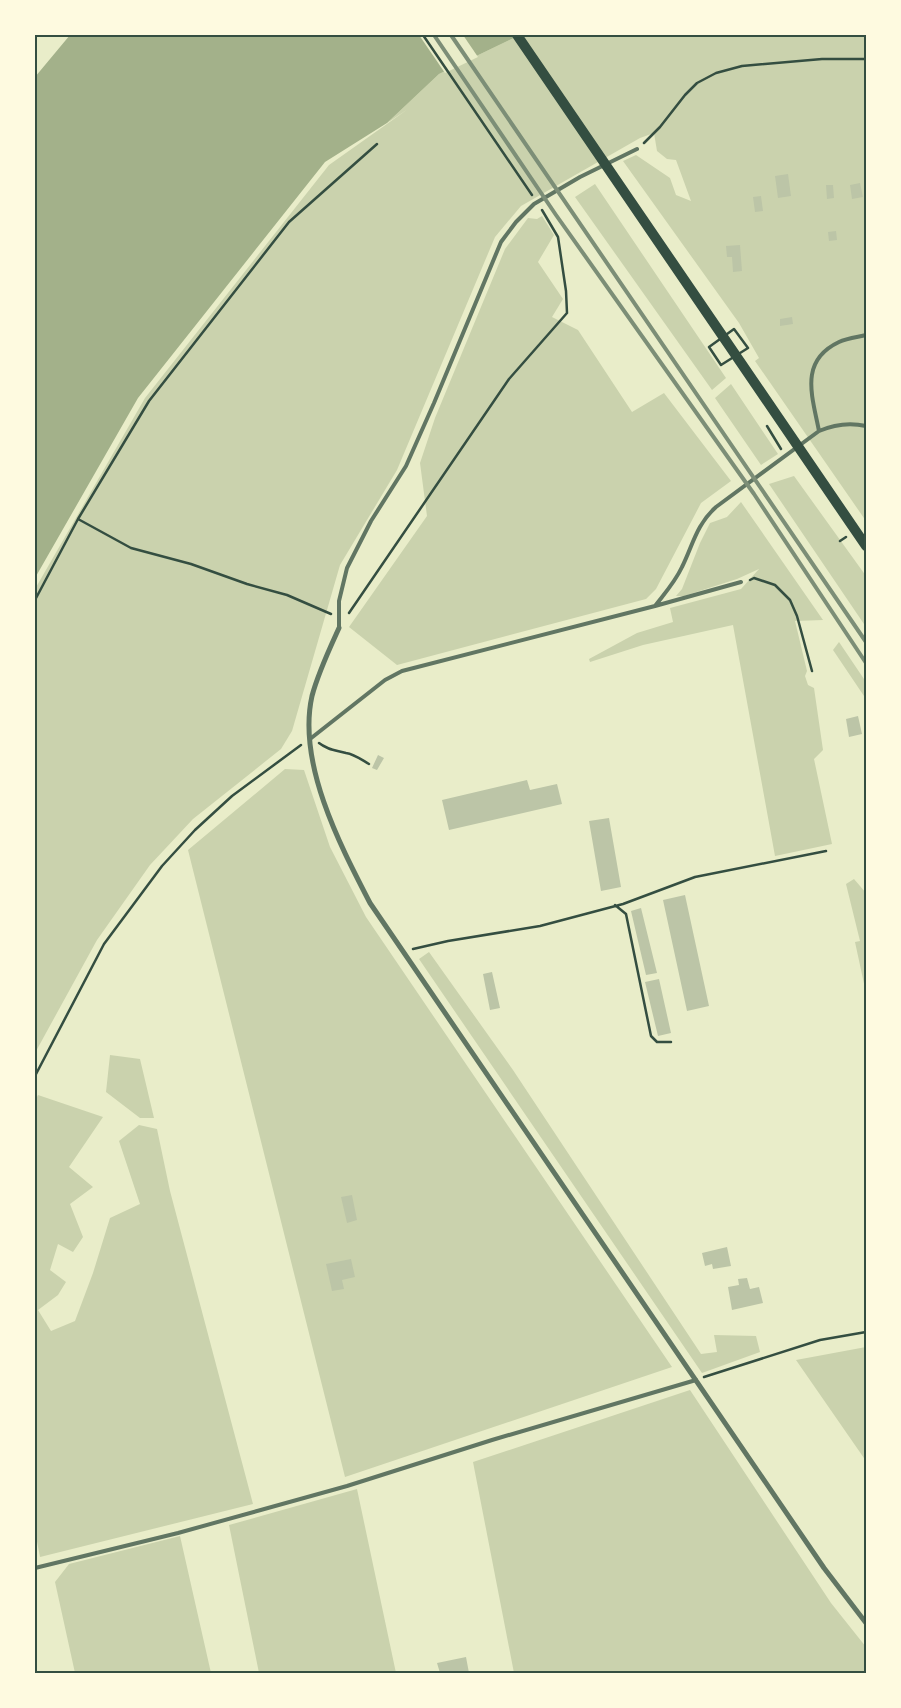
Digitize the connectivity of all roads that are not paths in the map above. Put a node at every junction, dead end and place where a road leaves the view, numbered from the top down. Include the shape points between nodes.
1 (517, 35) edge
2 (637, 149) road end
3 (866, 335) edge
4 (866, 426) edge
5 (819, 430) junction
6 (866, 546) edge
7 (741, 582) road end
8 (655, 606) junction
9 (339, 628) joint
10 (309, 740) junction
11 (696, 1380) junction
12 (35, 1568) edge
13 (866, 1623) edge

1 - 6 main road
2 - 9 lane via 534,204 501,242 406,466 371,520 347,568 339,601
3 - 5 lane via 840,341 814,362 810,379
4 - 5 lane via 853,423
5 - 8 lane via 705,516 672,586
7 - 8 lane
8 - 10 lane via 402,671 385,680
9 - 10 street via 312,697
10 - 11 street via 322,794 341,847 370,903
11 - 12 lane via 347,1486
11 - 13 street via 824,1568

